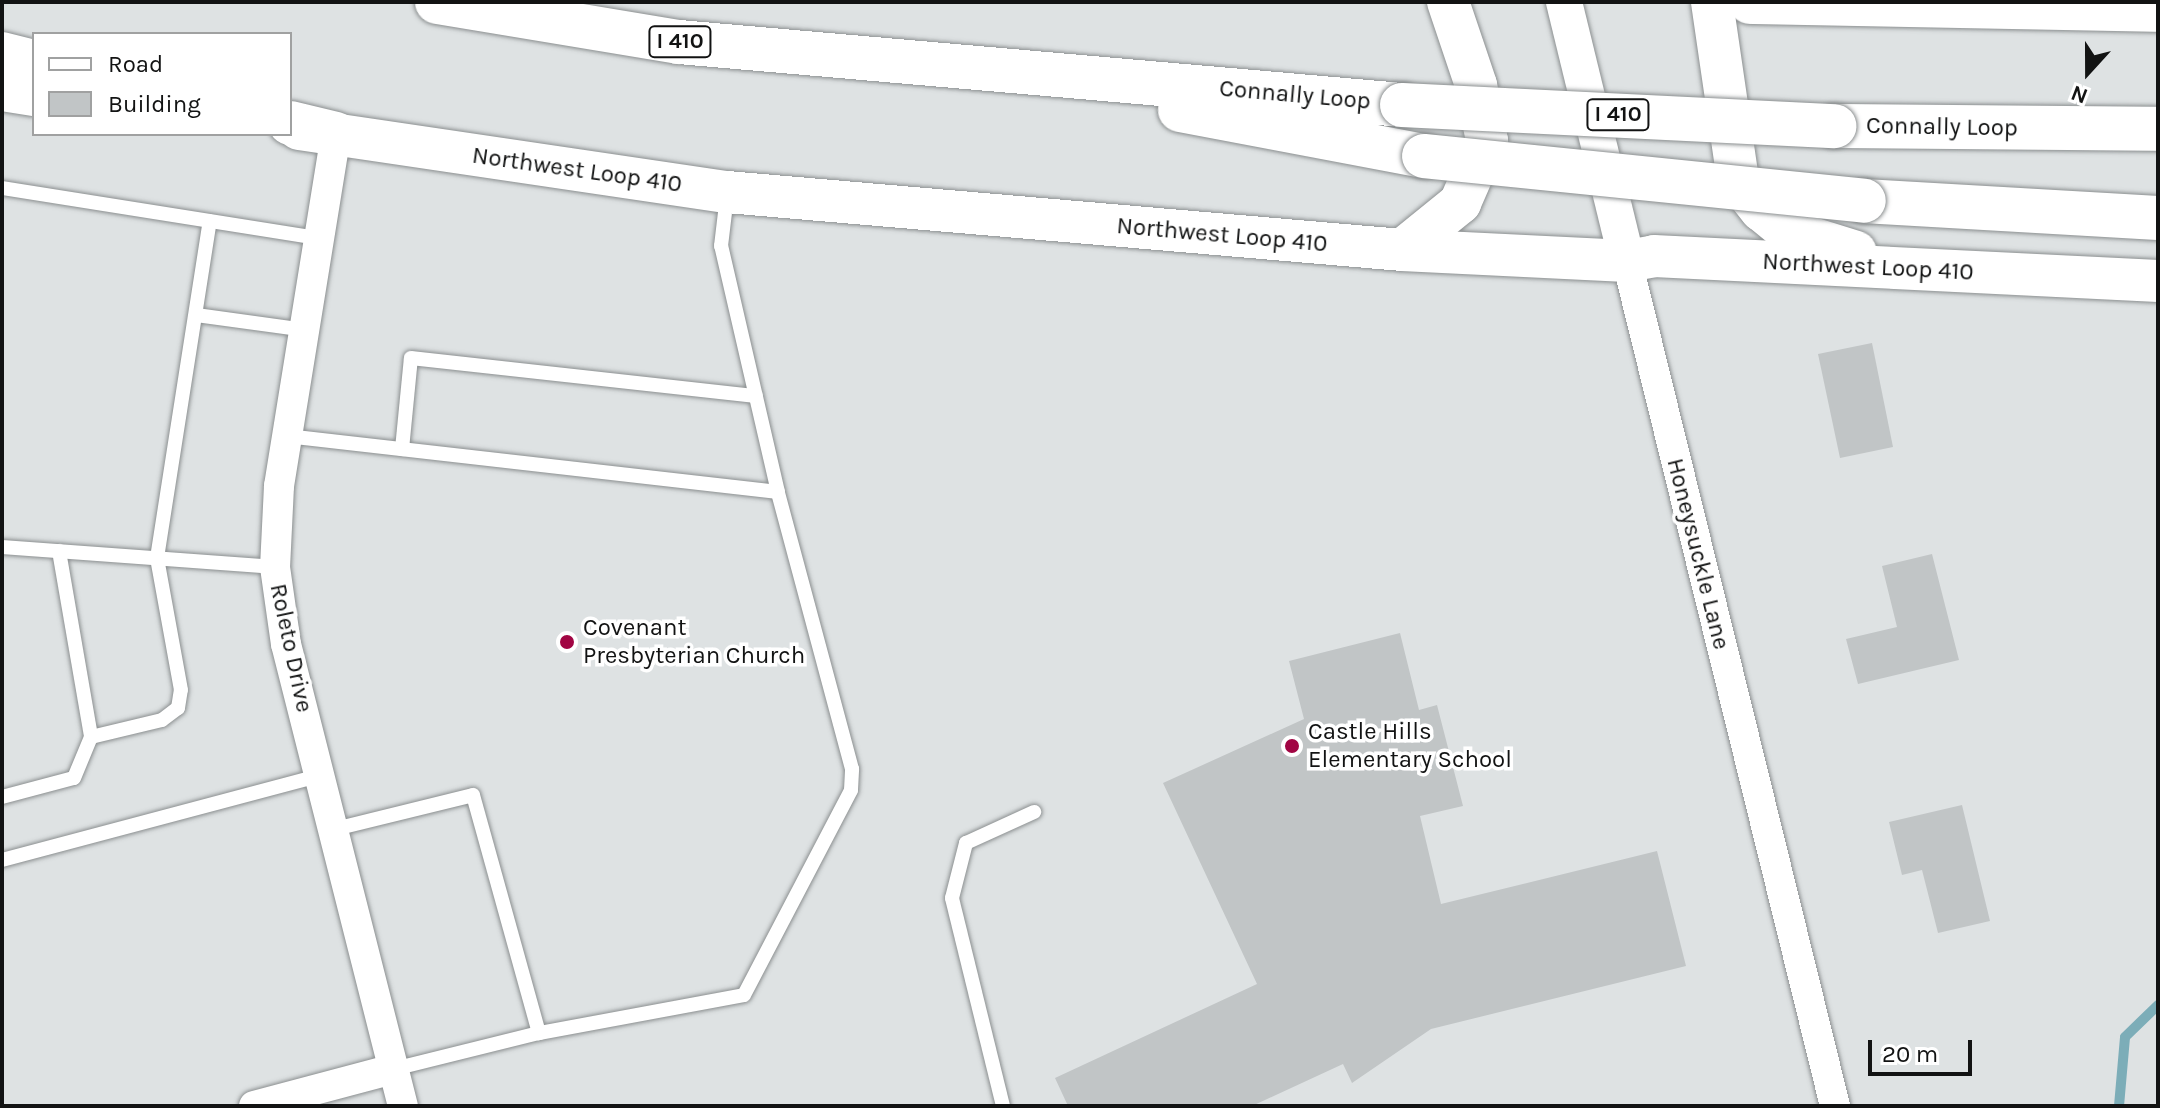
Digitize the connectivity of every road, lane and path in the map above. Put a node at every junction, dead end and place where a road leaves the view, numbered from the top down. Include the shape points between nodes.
1 (437, 2) edge
2 (1448, 2) edge
3 (1564, 2) edge
4 (1712, 2) edge
5 (1750, 2) edge
6 (1794, 3) edge
7 (2158, 10) edge
8 (2, 54) edge
9 (32, 62) edge
10 (926, 62) junction
11 (2, 90) edge
12 (32, 95) edge
13 (292, 126) edge
14 (2158, 129) edge
15 (336, 134) junction
16 (2, 188) edge
17 (727, 192) junction
18 (2158, 218) edge
19 (210, 221) junction
20 (319, 238) junction
21 (1402, 250) junction
22 (1627, 261) junction
23 (1911, 269) junction
24 (2158, 281) edge
25 (196, 315) junction
26 (305, 330) junction
27 (756, 396) junction
28 (287, 436) junction
29 (402, 449) junction
30 (778, 492) junction
31 (2, 547) edge
32 (59, 551) junction
33 (157, 558) junction
34 (275, 567) junction
35 (91, 737) junction
36 (322, 775) junction
37 (3, 792) edge
38 (1034, 812) dead end
39 (335, 829) junction
40 (2, 860) edge
41 (539, 1033) junction
42 (393, 1069) junction
43 (254, 1106) edge
44 (403, 1106) edge
45 (1003, 1106) edge
46 (1835, 1106) edge

1 - 10 highway, Connally Loop / I 410 via 679,42
2 - 21 main road via 1476,85 1487,141 1460,203
3 - 22 street, Honeysuckle Lane
4 - 23 main road via 1738,181 1786,230
5 - 6 highway
6 - 7 highway
8 - 9 highway
10 - 14 highway, Connally Loop / I 410, bridge via 1402,105 1834,126
10 - 18 highway, bridge via 1424,156 1864,201
11 - 12 main road
13 - 15 highway
15 - 17 main road, Northwest Loop 410
15 - 20 street, Roleto Drive
16 - 19 lane
17 - 21 main road, Northwest Loop 410
17 - 27 lane via 721,246
19 - 20 lane
19 - 25 lane
20 - 26 street, Roleto Drive
21 - 22 main road, Northwest Loop 410
22 - 23 main road, Northwest Loop 410 via 1654,256
22 - 46 street, Honeysuckle Lane
23 - 24 main road, Northwest Loop 410
25 - 26 lane
25 - 33 lane
26 - 28 street, Roleto Drive
27 - 29 lane via 411,358
27 - 30 lane
28 - 29 lane
28 - 34 street, Roleto Drive
29 - 30 lane
30 - 41 lane via 852,769 851,790 744,995
31 - 32 lane
32 - 33 lane
32 - 35 lane
33 - 34 lane
33 - 35 lane via 181,690 178,708 162,720
34 - 36 street, Roleto Drive via 286,644
35 - 37 lane via 74,778
36 - 39 street, Roleto Drive
36 - 40 lane
38 - 45 lane via 966,843 952,898
39 - 41 lane via 473,795
39 - 42 street, Roleto Drive
41 - 42 lane
42 - 43 street
42 - 44 street, Roleto Drive

